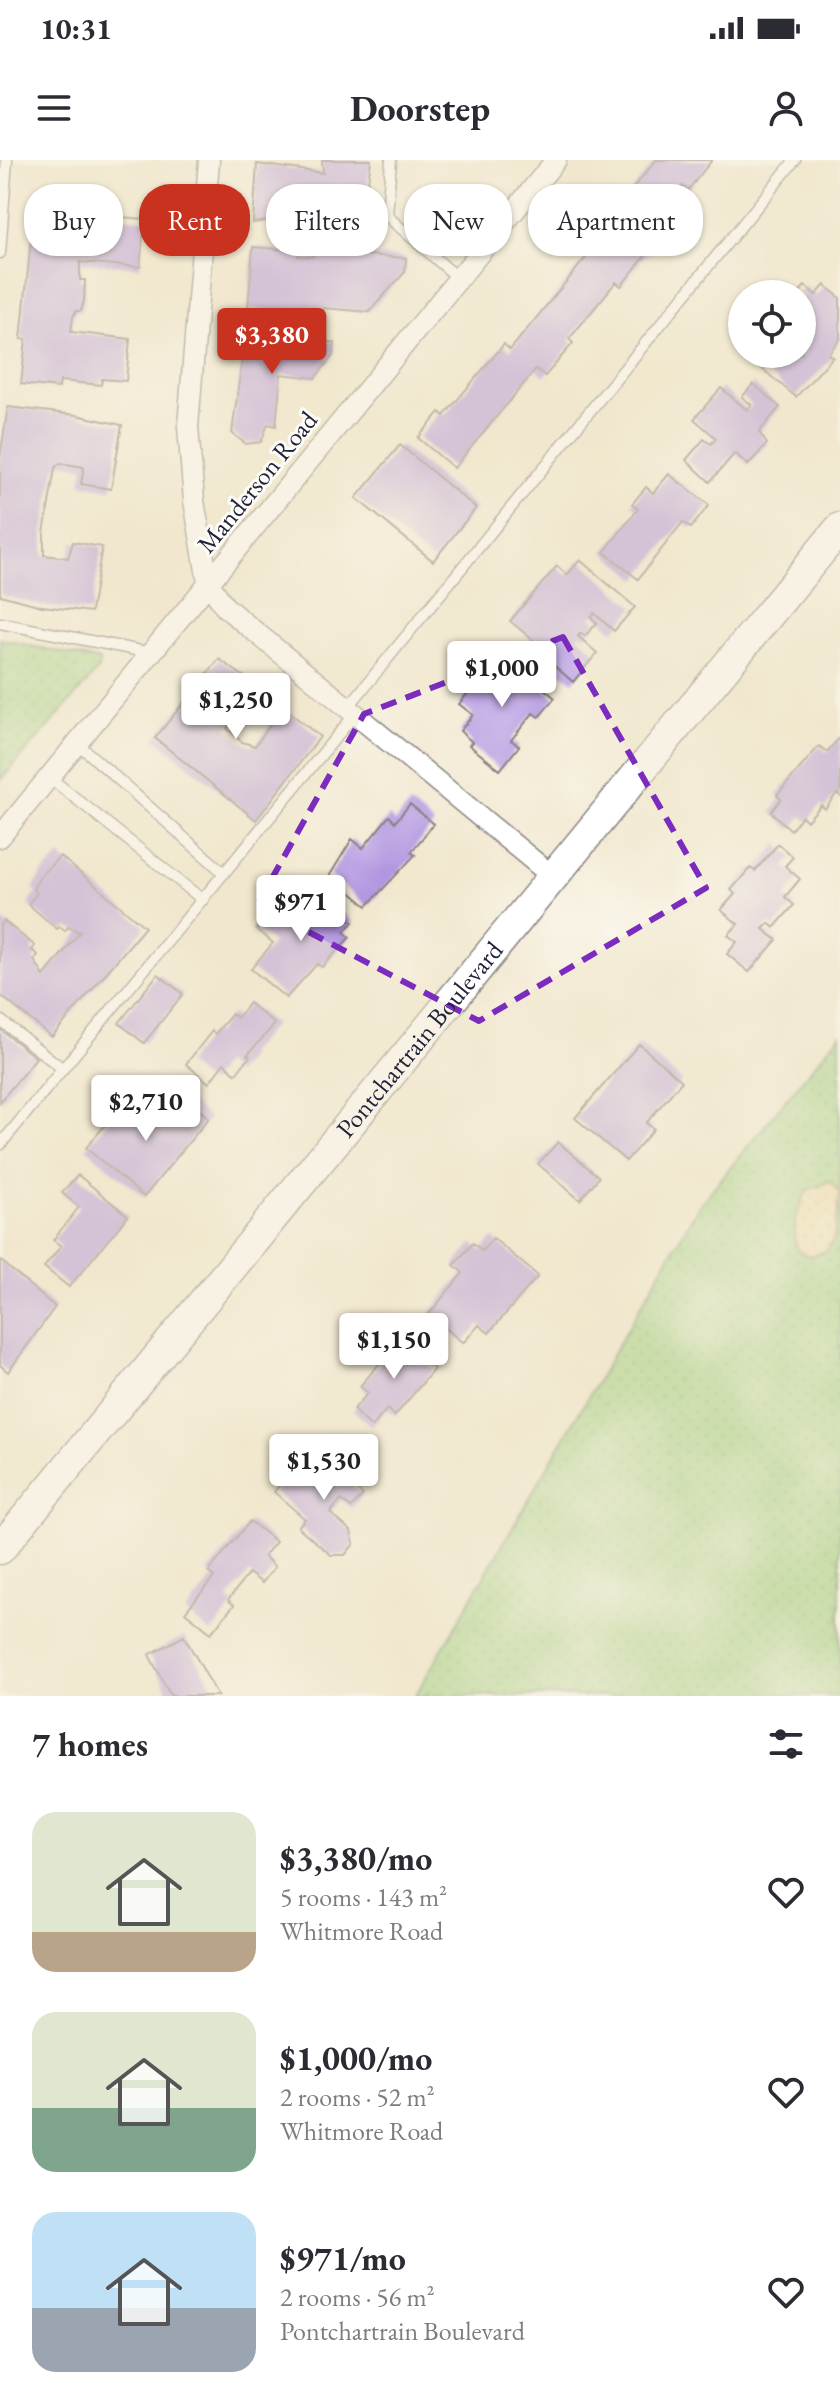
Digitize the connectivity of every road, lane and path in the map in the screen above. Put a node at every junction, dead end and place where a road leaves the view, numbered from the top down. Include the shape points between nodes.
1 (7, 160) edge
2 (209, 160) edge
3 (391, 160) edge
4 (556, 160) edge
5 (795, 160) edge
6 (0, 253) edge
7 (458, 278) junction
8 (840, 528) edge
9 (208, 582) junction
10 (0, 623) edge
11 (151, 653) junction
12 (353, 710) junction
13 (77, 743) junction
14 (49, 777) junction
15 (0, 837) edge
16 (224, 873) junction
17 (552, 876) junction
18 (203, 900) junction
19 (0, 1020) edge
20 (63, 1069) junction
21 (0, 1145) edge
22 (0, 1549) edge

1 - 6 lane
2 - 9 street via 188,427
3 - 7 lane via 387,216
4 - 7 street, Manderson Road
5 - 12 lane
7 - 9 street, Manderson Road
8 - 17 street, Pontchartrain Boulevard
9 - 11 street, Manderson Road
9 - 12 street via 225,607
10 - 11 lane
11 - 13 street, Manderson Road
12 - 16 lane
12 - 17 street
13 - 14 street, Manderson Road
13 - 16 lane
14 - 15 street, Manderson Road
14 - 18 lane
16 - 18 lane
17 - 22 street, Pontchartrain Boulevard
18 - 20 lane
19 - 20 lane
20 - 21 lane

